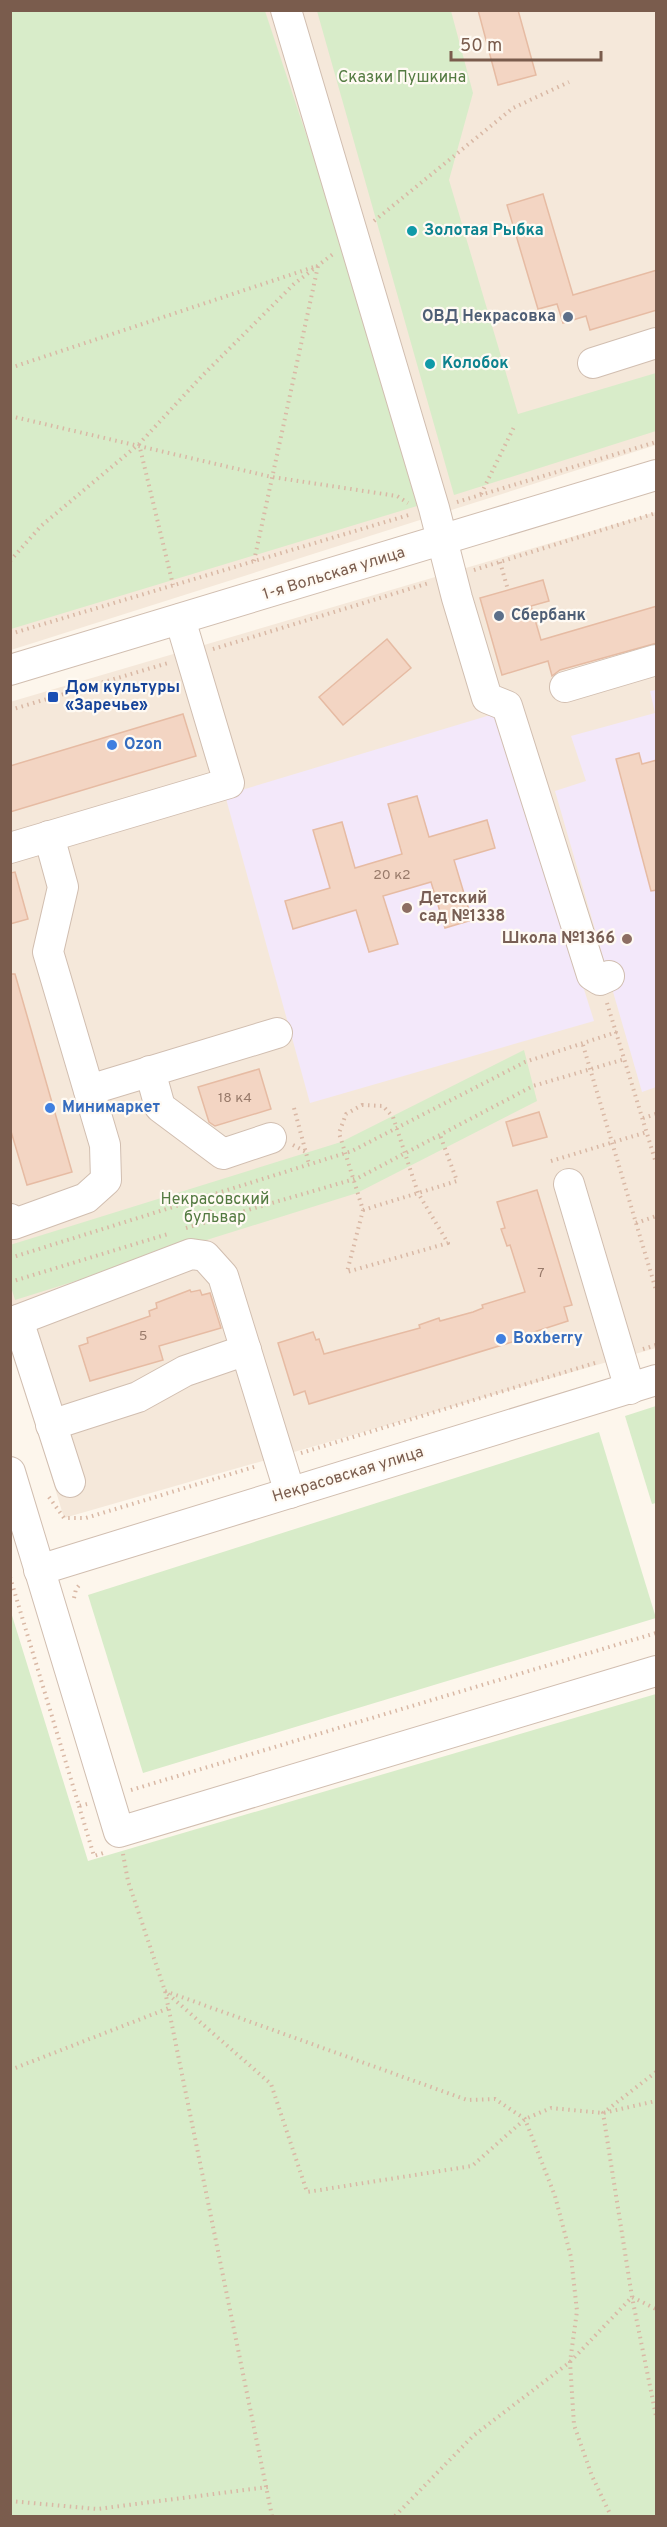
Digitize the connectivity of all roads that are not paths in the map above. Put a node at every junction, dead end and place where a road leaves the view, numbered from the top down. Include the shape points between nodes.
1 (286, 10) edge
2 (657, 343) edge
3 (593, 363) dead end
4 (657, 475) edge
5 (442, 541) junction
6 (180, 619) junction
7 (657, 660) edge
8 (10, 670) edge
9 (565, 687) dead end
10 (49, 836) junction
11 (10, 848) edge
12 (604, 978) road end
13 (277, 1033) dead end
14 (150, 1071) junction
15 (89, 1090) junction
16 (280, 1140) road end
17 (569, 1184) dead end
18 (10, 1219) edge
19 (14, 1321) edge
20 (246, 1350) junction
21 (643, 1385) edge
22 (51, 1425) junction
23 (10, 1472) edge
24 (70, 1482) dead end
25 (290, 1493) junction
26 (39, 1569) junction
27 (657, 1671) edge

1 - 5 street via 427,510
2 - 3 street
4 - 5 street, 1-я Вольская улица
5 - 6 street, 1-я Вольская улица
5 - 12 street via 487,698 507,706 592,975
6 - 8 street, 1-я Вольская улица
6 - 10 street via 229,783
7 - 9 street
10 - 11 street
10 - 15 street via 63,887 48,952
13 - 14 street
14 - 15 street
14 - 16 street via 160,1107 223,1154
15 - 18 street via 105,1145 106,1180 86,1198 14,1224
17 - 21 street via 620,1356
19 - 20 street via 191,1254 205,1256 223,1276
19 - 22 street
20 - 22 street via 184,1371 138,1397
20 - 25 street
21 - 25 street, Некрасовская улица
22 - 24 street
23 - 26 street
25 - 26 street, Некрасовская улица
26 - 27 street via 119,1832

